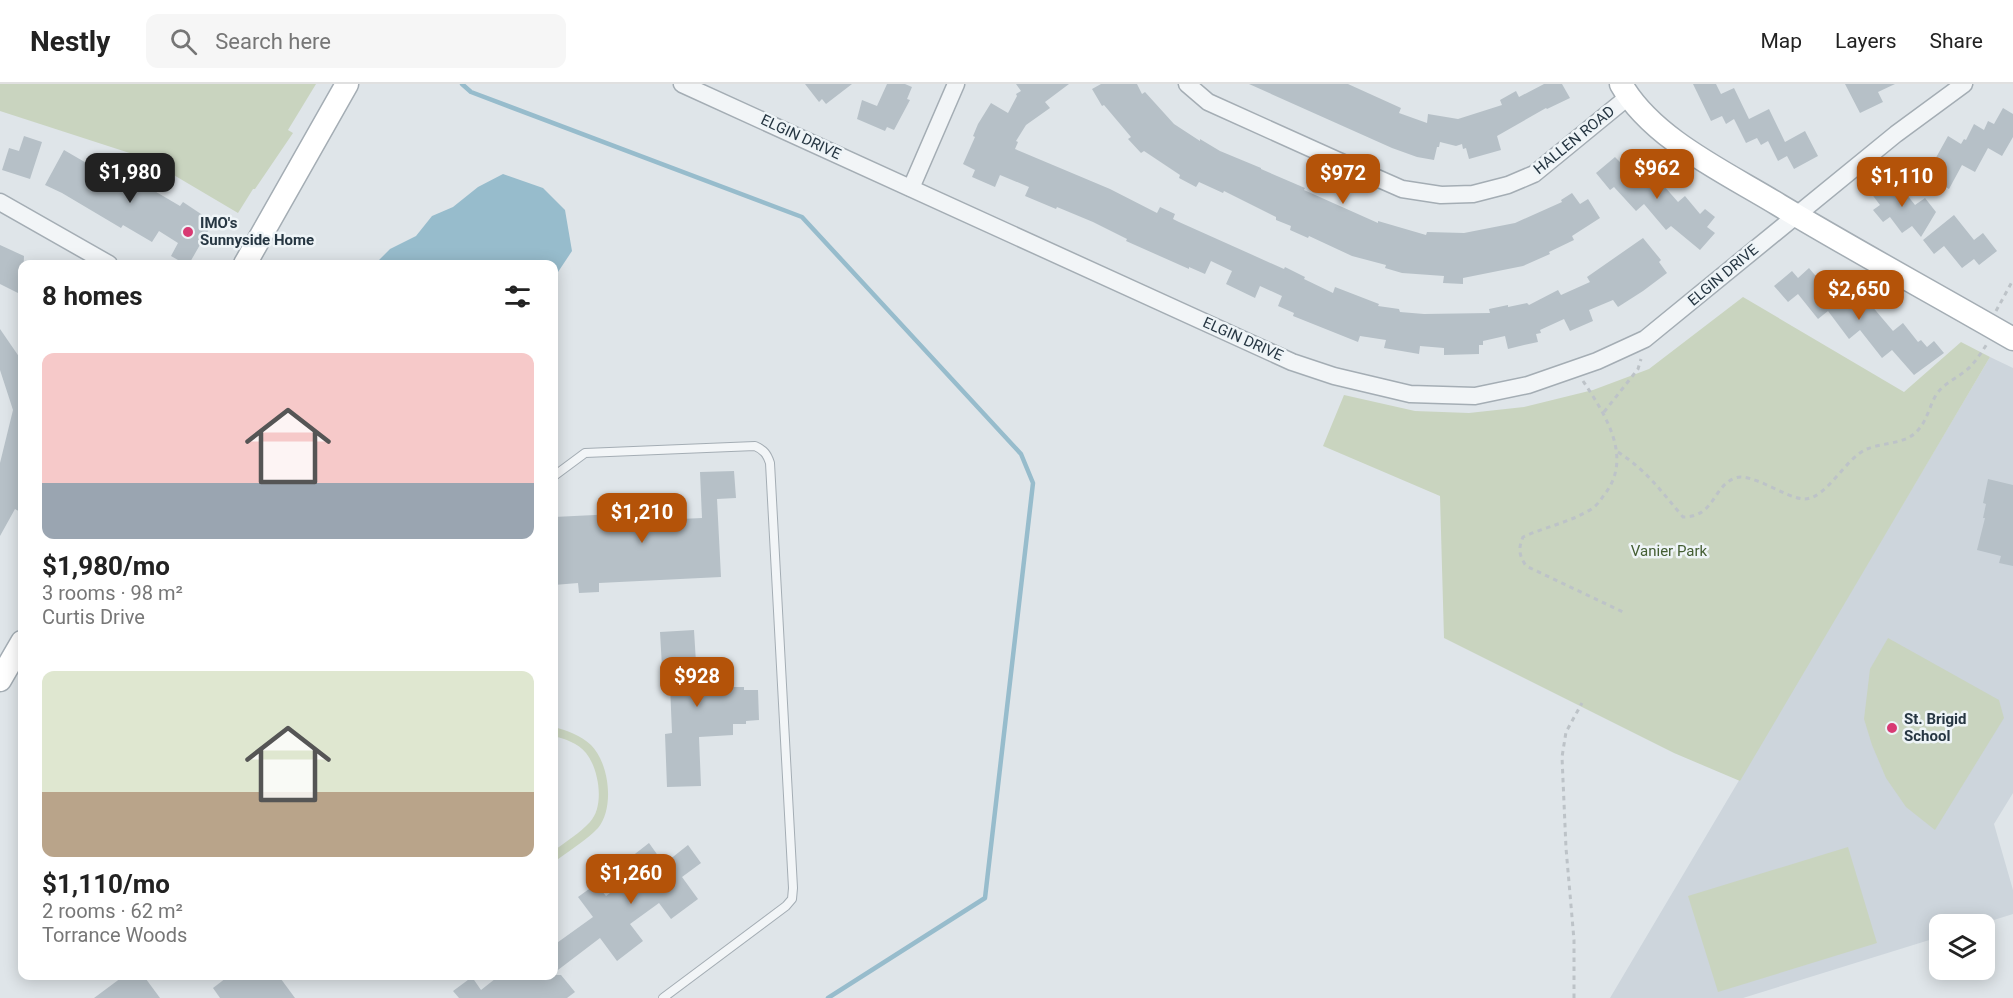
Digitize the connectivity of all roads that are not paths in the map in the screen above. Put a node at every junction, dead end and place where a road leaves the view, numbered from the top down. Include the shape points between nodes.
1 (347, 84) edge
2 (682, 84) edge
3 (956, 84) edge
4 (1187, 84) edge
5 (1964, 84) edge
6 (1625, 90) edge
7 (1942, 90) edge
8 (911, 188) junction
9 (0, 202) edge
10 (1795, 215) junction
11 (102, 260) edge
12 (247, 260) edge
13 (1999, 331) edge
14 (558, 473) edge
15 (18, 649) edge
16 (0, 680) edge
17 (663, 998) edge

1 - 12 street
2 - 8 street, ELGIN DRIVE
3 - 8 street
4 - 6 street, HALLEN ROAD via 1208,102 1402,189 1441,195 1473,194 1534,174
5 - 7 street, ELGIN DRIVE
6 - 10 street via 1665,134
7 - 10 street, ELGIN DRIVE
8 - 10 street, ELGIN DRIVE via 1292,362 1410,394 1475,396 1528,385 1645,339
9 - 11 street
10 - 13 street
14 - 17 lane via 585,453 755,446 768,455 770,463 792,899
15 - 16 street

